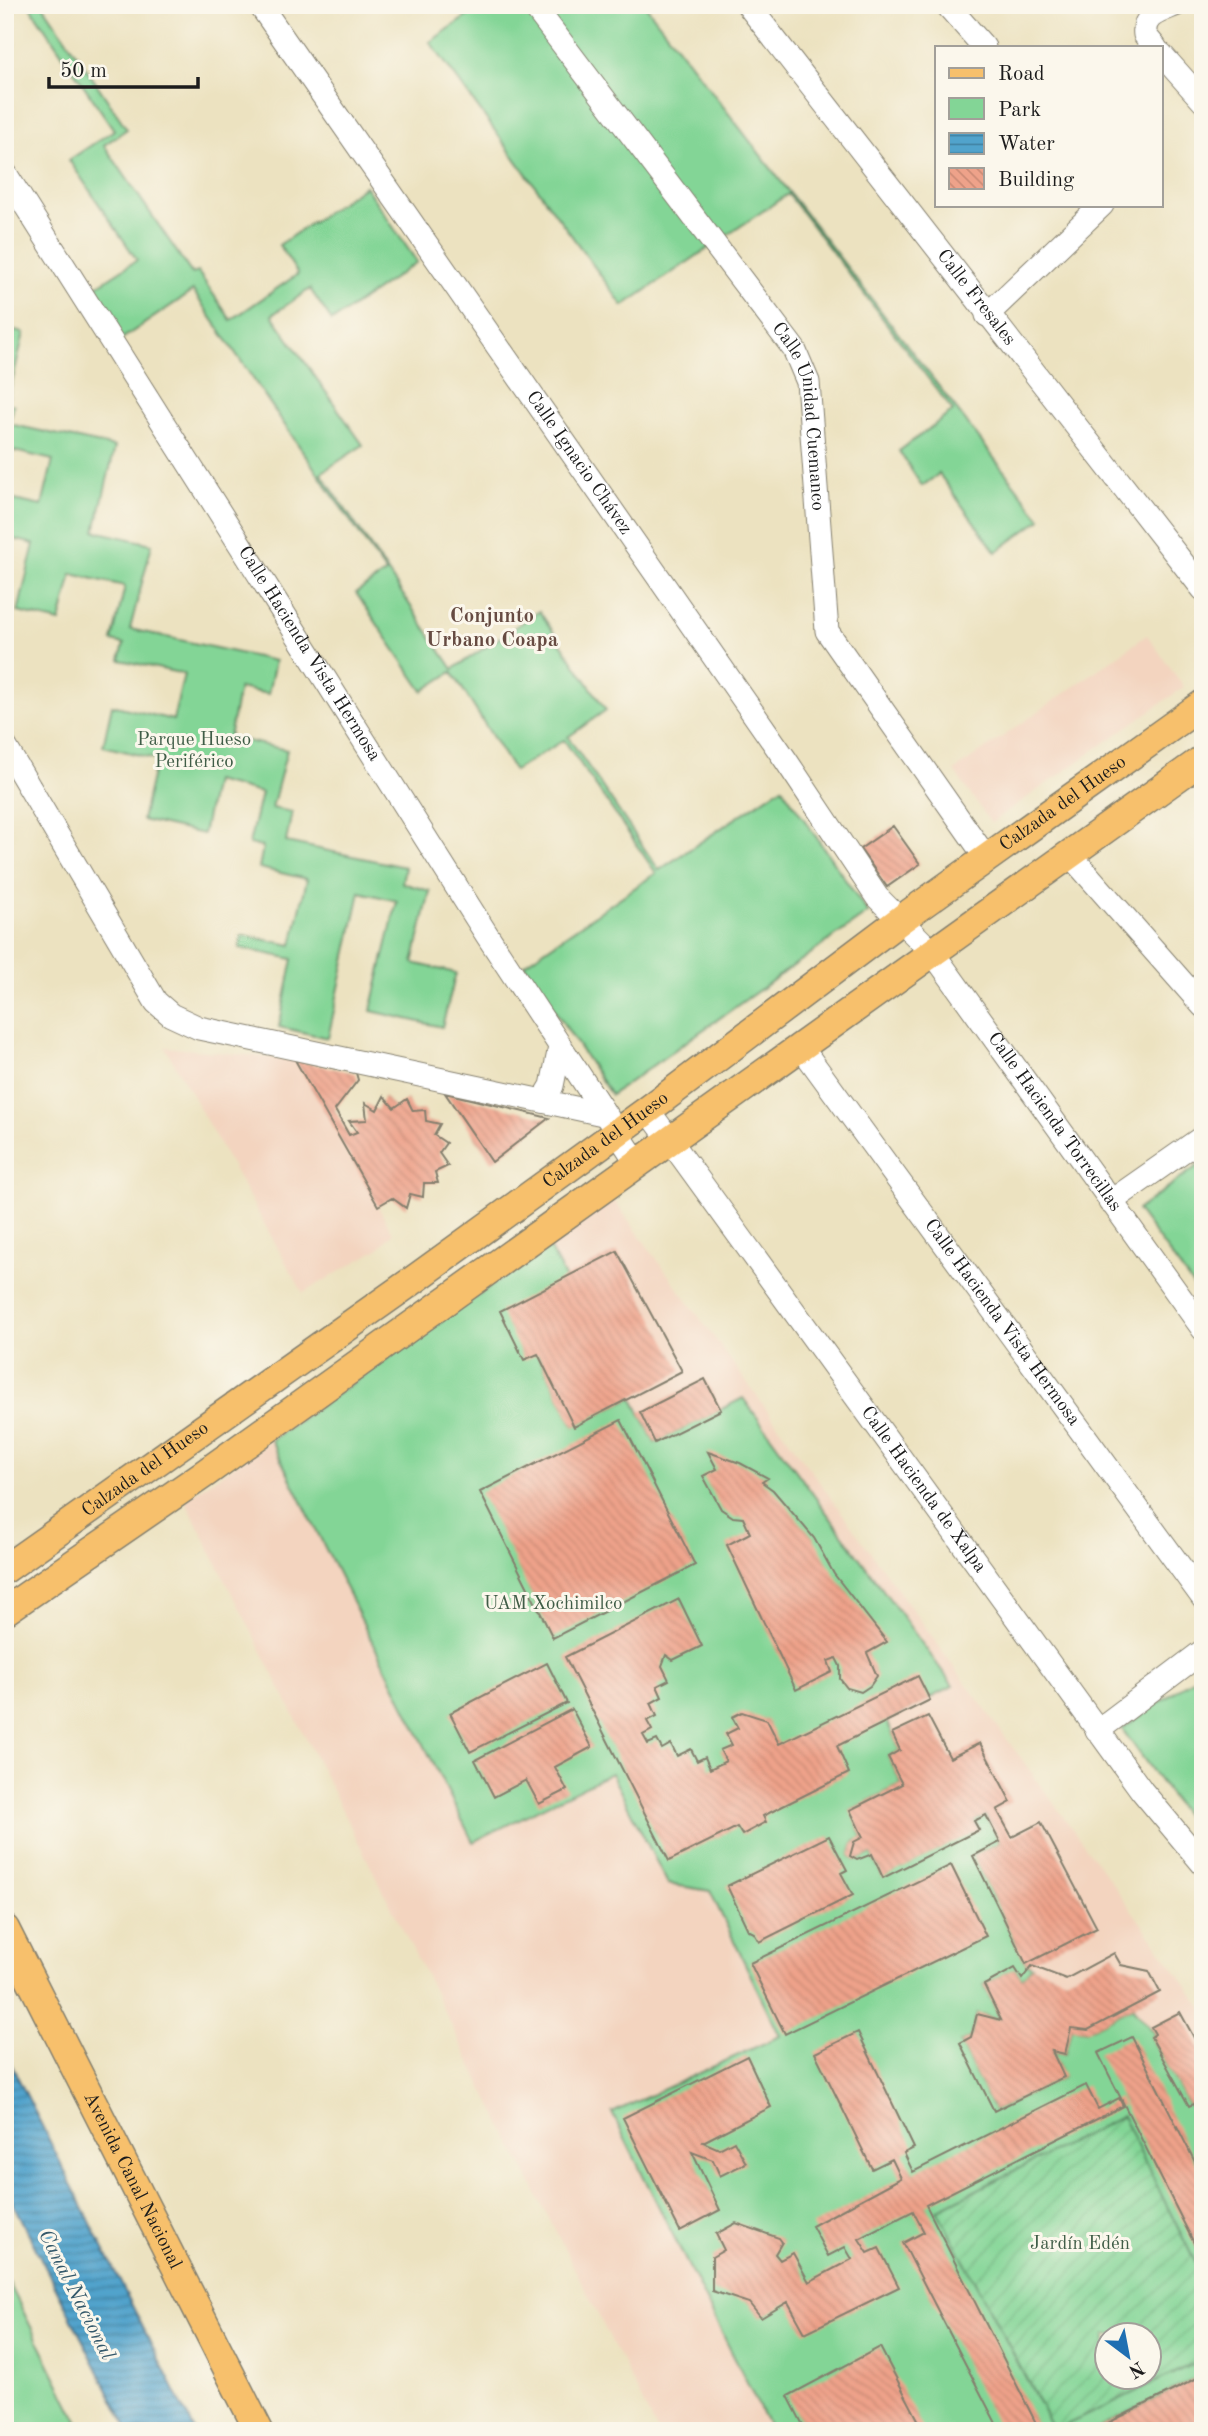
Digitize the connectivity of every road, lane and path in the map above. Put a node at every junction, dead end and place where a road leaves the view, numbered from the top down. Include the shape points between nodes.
1 (260, 5) edge
2 (533, 5) edge
3 (748, 5) edge
4 (947, 5) edge
5 (1175, 5) edge
6 (983, 46) edge
7 (1154, 46) edge
8 (1162, 55) edge
9 (1203, 101) edge
10 (5, 173) edge
11 (1100, 206) edge
12 (987, 315) junction
13 (1203, 590) edge
14 (1203, 704) edge
15 (5, 746) edge
16 (1202, 762) edge
17 (1071, 856) junction
18 (987, 859) junction
19 (901, 920) junction
20 (933, 953) junction
21 (1203, 1006) edge
22 (801, 1047) junction
23 (561, 1048) junction
24 (543, 1101) junction
25 (648, 1110) junction
26 (610, 1123) junction
27 (1203, 1137) edge
28 (670, 1141) junction
29 (638, 1164) junction
30 (1110, 1202) junction
31 (1203, 1329) edge
32 (5, 1569) edge
33 (1203, 1598) edge
34 (5, 1611) edge
35 (1203, 1651) edge
36 (1097, 1731) junction
37 (1201, 1857) edge
38 (5, 1929) edge
39 (259, 2431) edge

1 - 19 street, Calle Ignacio Chávez via 877,897
2 - 18 street, Calle Unidad Cuemanco via 794,349 808,382 827,631
3 - 12 street, Calle Fresales
4 - 6 street
5 - 7 street via 1146,22 1145,35
8 - 9 street
10 - 23 street, Calle Hacienda Vista Hermosa
11 - 12 street
12 - 13 street, Calle Fresales
14 - 18 main road, Calzada del Hueso
15 - 24 street via 156,1002 171,1016 199,1028
16 - 17 main road, Calzada del Hueso
17 - 20 main road, Calzada del Hueso
17 - 21 street
18 - 19 main road, Calzada del Hueso
19 - 20 street, Calle Hacienda Torrecillas
19 - 25 main road, Calzada del Hueso
20 - 22 main road, Calzada del Hueso
20 - 30 street, Calle Hacienda Torrecillas
22 - 28 main road, Calzada del Hueso
22 - 33 street, Calle Hacienda Vista Hermosa
23 - 24 street via 552,1086
23 - 26 street, Calle Hacienda Vista Hermosa
24 - 26 street
25 - 26 main road, Calzada del Hueso
25 - 28 street, Calle Hacienda de Xalpa
26 - 29 street, Calle Hacienda Vista Hermosa
26 - 32 main road, Calzada del Hueso
27 - 30 street
28 - 29 main road, Calzada del Hueso
28 - 36 street, Calle Hacienda de Xalpa
29 - 34 main road, Calzada del Hueso
30 - 31 street, Calle Hacienda Torrecillas
35 - 36 street
36 - 37 street, Calle Hacienda de Xalpa
38 - 39 main road, Avenida Canal Nacional

